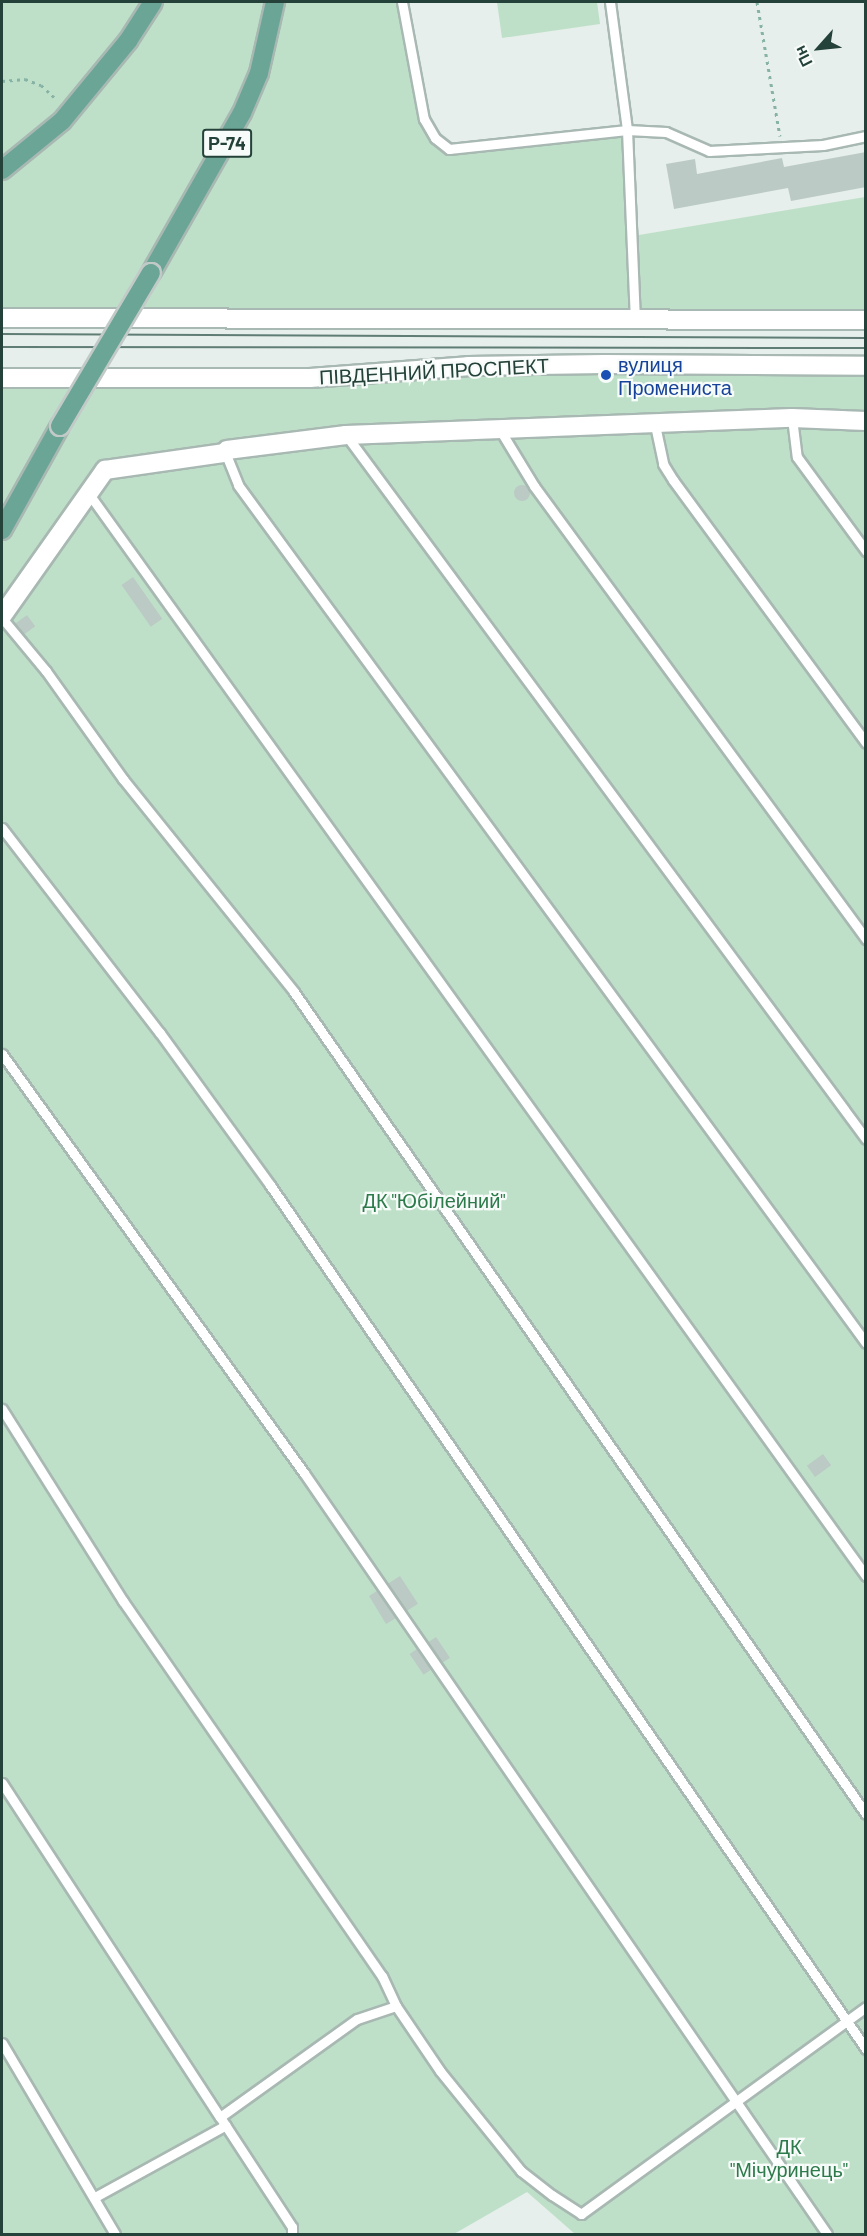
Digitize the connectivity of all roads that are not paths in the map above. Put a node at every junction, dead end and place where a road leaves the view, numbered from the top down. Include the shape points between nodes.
1 (153, 2) edge
2 (275, 2) edge
3 (402, 2) edge
4 (610, 2) edge
5 (627, 130) junction
6 (866, 136) edge
7 (2, 170) edge
8 (2, 318) edge
9 (635, 318) junction
10 (866, 320) edge
11 (866, 366) edge
12 (2, 378) edge
13 (792, 418) junction
14 (866, 421) edge
15 (655, 425) junction
16 (500, 430) junction
17 (346, 435) junction
18 (226, 451) junction
19 (89, 494) junction
20 (2, 530) edge
21 (866, 551) edge
22 (2, 617) edge
23 (866, 743) edge
24 (2, 828) edge
25 (866, 939) edge
26 (2, 1054) edge
27 (866, 1139) edge
28 (866, 1343) edge
29 (2, 1409) edge
30 (866, 1576) edge
31 (2, 1784) edge
32 (866, 1814) edge
33 (396, 2006) junction
34 (866, 2007) edge
35 (846, 2021) junction
36 (2, 2043) edge
37 (866, 2049) edge
38 (736, 2102) junction
39 (223, 2121) junction
40 (95, 2197) junction
41 (115, 2235) edge
42 (292, 2235) edge
43 (827, 2235) edge

1 - 7 main road via 128,42 68,113
2 - 20 main road, Р-74, bridge via 259,73 242,113
3 - 5 lane via 424,119 435,138 449,149
4 - 5 lane
5 - 6 lane via 666,132 709,151 823,144
5 - 9 lane
8 - 9 main road
9 - 10 main road
11 - 12 main road, ПІВДЕННИЙ ПРОСПЕКТ via 593,364 468,366 310,378
13 - 14 main road
13 - 15 main road
13 - 21 lane via 797,457
15 - 16 main road
15 - 23 lane via 663,464 673,480
16 - 17 main road
16 - 25 lane via 534,486
17 - 18 main road
17 - 27 lane
18 - 19 main road via 105,470
18 - 28 lane via 238,485
19 - 22 main road
19 - 30 lane
22 - 32 lane via 123,779 294,992
24 - 35 lane via 160,1033 270,1185
26 - 38 lane via 304,1473
29 - 33 lane via 123,1601 382,1976
31 - 39 lane
33 - 38 lane via 440,2071 521,2171 581,2214
33 - 39 lane via 357,2019
34 - 35 lane
35 - 37 lane
35 - 38 lane
36 - 40 lane
38 - 43 lane
39 - 40 lane
39 - 42 lane via 292,2227
40 - 41 lane

